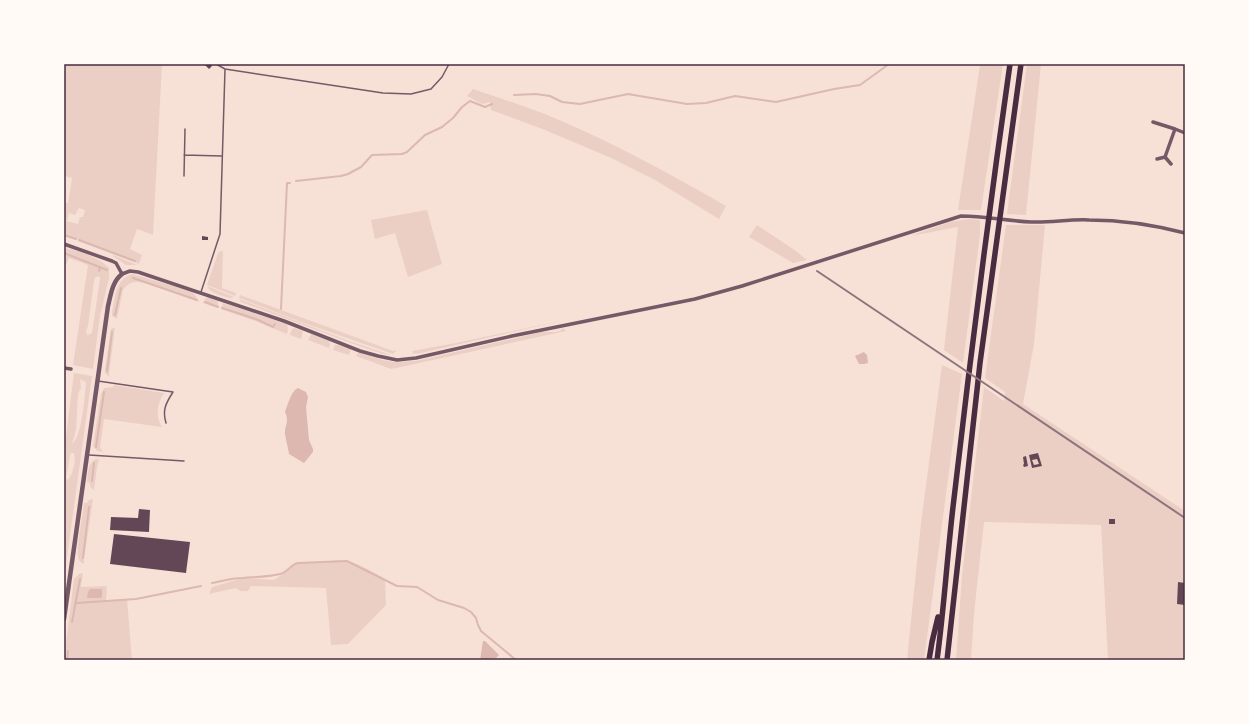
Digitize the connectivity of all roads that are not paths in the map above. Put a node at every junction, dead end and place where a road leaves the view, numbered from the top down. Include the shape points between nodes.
1 (216, 64) edge
2 (449, 64) edge
3 (1010, 64) edge
4 (1022, 64) edge
5 (225, 69) junction
6 (1153, 122) dead end
7 (185, 129) dead end
8 (1175, 129) junction
9 (1185, 133) edge
10 (184, 155) junction
11 (222, 156) junction
12 (1165, 157) junction
13 (1157, 159) dead end
14 (1171, 164) dead end
15 (184, 176) dead end
16 (1185, 233) edge
17 (64, 244) edge
18 (122, 274) junction
19 (201, 292) junction
20 (64, 368) edge
21 (71, 369) dead end
22 (98, 381) junction
23 (166, 423) dead end
24 (87, 455) junction
25 (184, 462) dead end
26 (943, 602) junction
27 (64, 619) edge
28 (929, 660) edge
29 (937, 660) edge
30 (947, 660) edge

1 - 5 lane
2 - 5 lane via 431,89 411,94 383,93
3 - 26 highway via 966,394
4 - 30 highway via 980,363
5 - 11 lane
6 - 8 street
7 - 10 lane
8 - 9 street
8 - 12 street
10 - 11 lane
10 - 15 lane
11 - 19 lane via 220,234
12 - 13 street
12 - 14 street
16 - 19 street via 1125,222 1017,222 961,216 694,299 397,360 360,351
17 - 18 street via 116,263
18 - 19 street via 138,272
18 - 22 street via 116,278 112,287
20 - 21 street
22 - 23 lane via 173,392 164,407
22 - 24 street
24 - 25 lane
24 - 27 street
26 - 28 highway
26 - 29 highway

